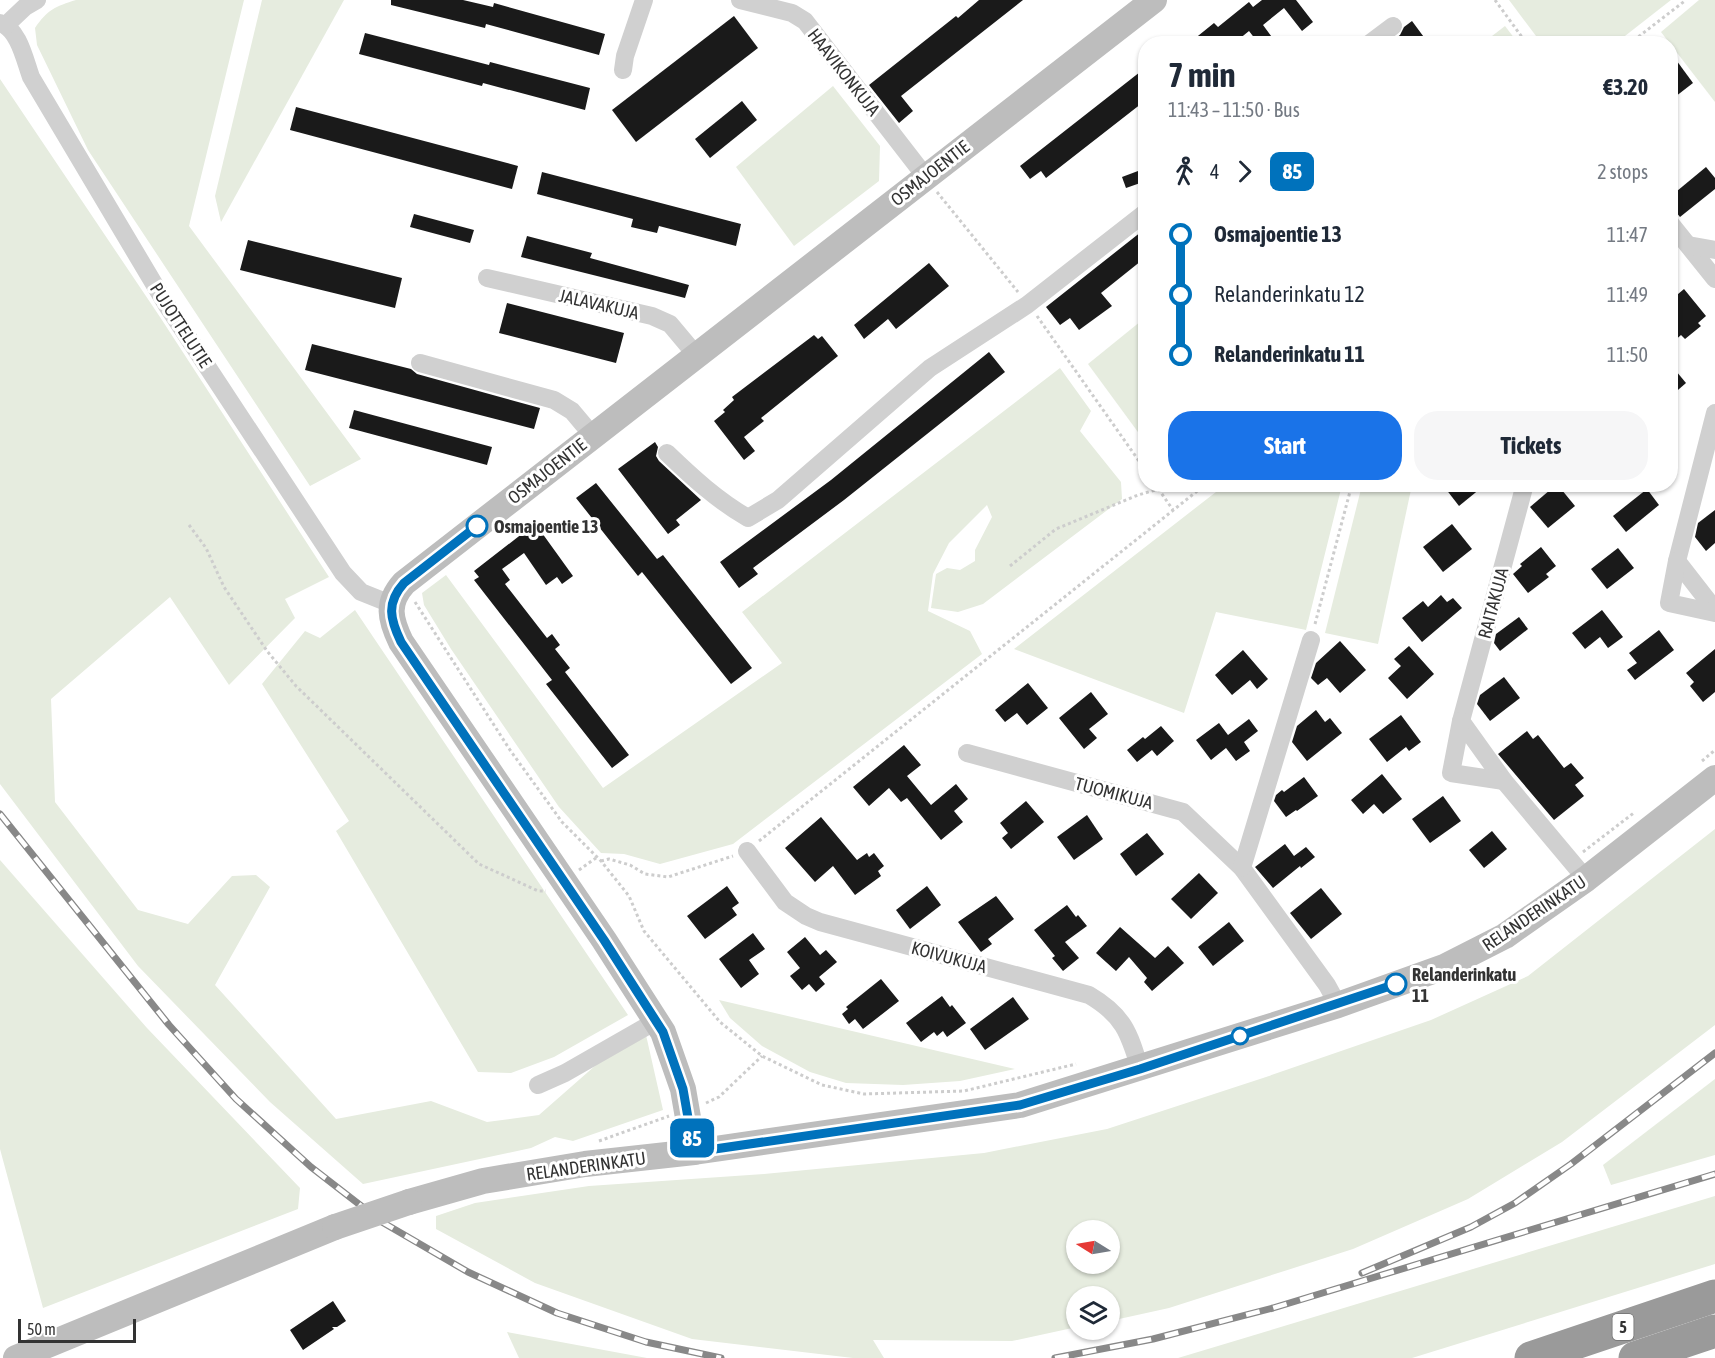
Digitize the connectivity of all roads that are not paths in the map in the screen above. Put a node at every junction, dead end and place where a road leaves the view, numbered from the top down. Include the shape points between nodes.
1 (37, 0) edge
2 (644, 0) edge
3 (740, 0) edge
4 (1154, 0) edge
5 (3, 24) edge
6 (1393, 26) dead end
7 (1380, 36) edge
8 (623, 70) dead end
9 (925, 177) junction
10 (1138, 219) edge
11 (1678, 232) edge
12 (1688, 244) junction
13 (1715, 250) edge
14 (488, 278) dead end
15 (1715, 279) edge
16 (696, 355) junction
17 (420, 363) dead end
18 (1715, 413) edge
19 (593, 436) junction
20 (667, 453) dead end
21 (1524, 492) edge
22 (1677, 561) junction
23 (403, 602) junction
24 (1715, 612) edge
25 (1311, 640) road end
26 (1461, 721) junction
27 (967, 753) dead end
28 (1715, 778) edge
29 (1504, 781) junction
30 (747, 851) road end
31 (1242, 868) junction
32 (1586, 879) junction
33 (1338, 1005) junction
34 (656, 1021) junction
35 (1140, 1069) junction
36 (538, 1085) dead end
37 (694, 1152) junction
38 (1715, 1296) edge
39 (1715, 1331) edge
40 (16, 1358) edge
41 (1531, 1358) edge
42 (1635, 1358) edge

1 - 5 street
2 - 8 street via 627,46
3 - 9 street, HAAVIKONKUJA via 792,13 805,21
4 - 9 main road, OSMAJOENTIE
5 - 23 street, PUJOTTELUTIE via 19,43 31,77 166,304 343,573 360,592
6 - 7 street
9 - 16 main road, OSMAJOENTIE
10 - 20 street via 1024,313 930,368 778,500 748,518 700,486
11 - 12 street
12 - 13 street
12 - 15 street
14 - 16 street, JALAVAKUJA via 652,316 670,324
16 - 19 main road, OSMAJOENTIE
17 - 19 street via 554,400 572,411
18 - 22 street
19 - 23 main road, OSMAJOENTIE via 404,583 395,592
21 - 26 street, RAITAKUJA
22 - 24 street
22 - 24 street via 1669,603
23 - 34 main road via 394,627 401,642
25 - 31 street
26 - 29 street
26 - 29 street, RAITAKUJA via 1451,773
27 - 31 street, TUOMIKUJA via 1183,813
28 - 32 main road, RELANDERINKATU
29 - 32 street
30 - 35 street, KOIVUKUJA via 785,902 820,922 1089,995 1108,1006 1120,1020 1129,1034
31 - 33 street, TUOMIKUJA
32 - 33 main road, RELANDERINKATU via 1505,936 1473,953
33 - 35 main road, RELANDERINKATU
34 - 36 street
34 - 37 main road via 683,1089
35 - 37 main road, RELANDERINKATU via 1020,1105
37 - 40 main road, RELANDERINKATU, bridge via 483,1181 409,1202 335,1227
38 - 41 highway, 5
39 - 42 highway, 5

